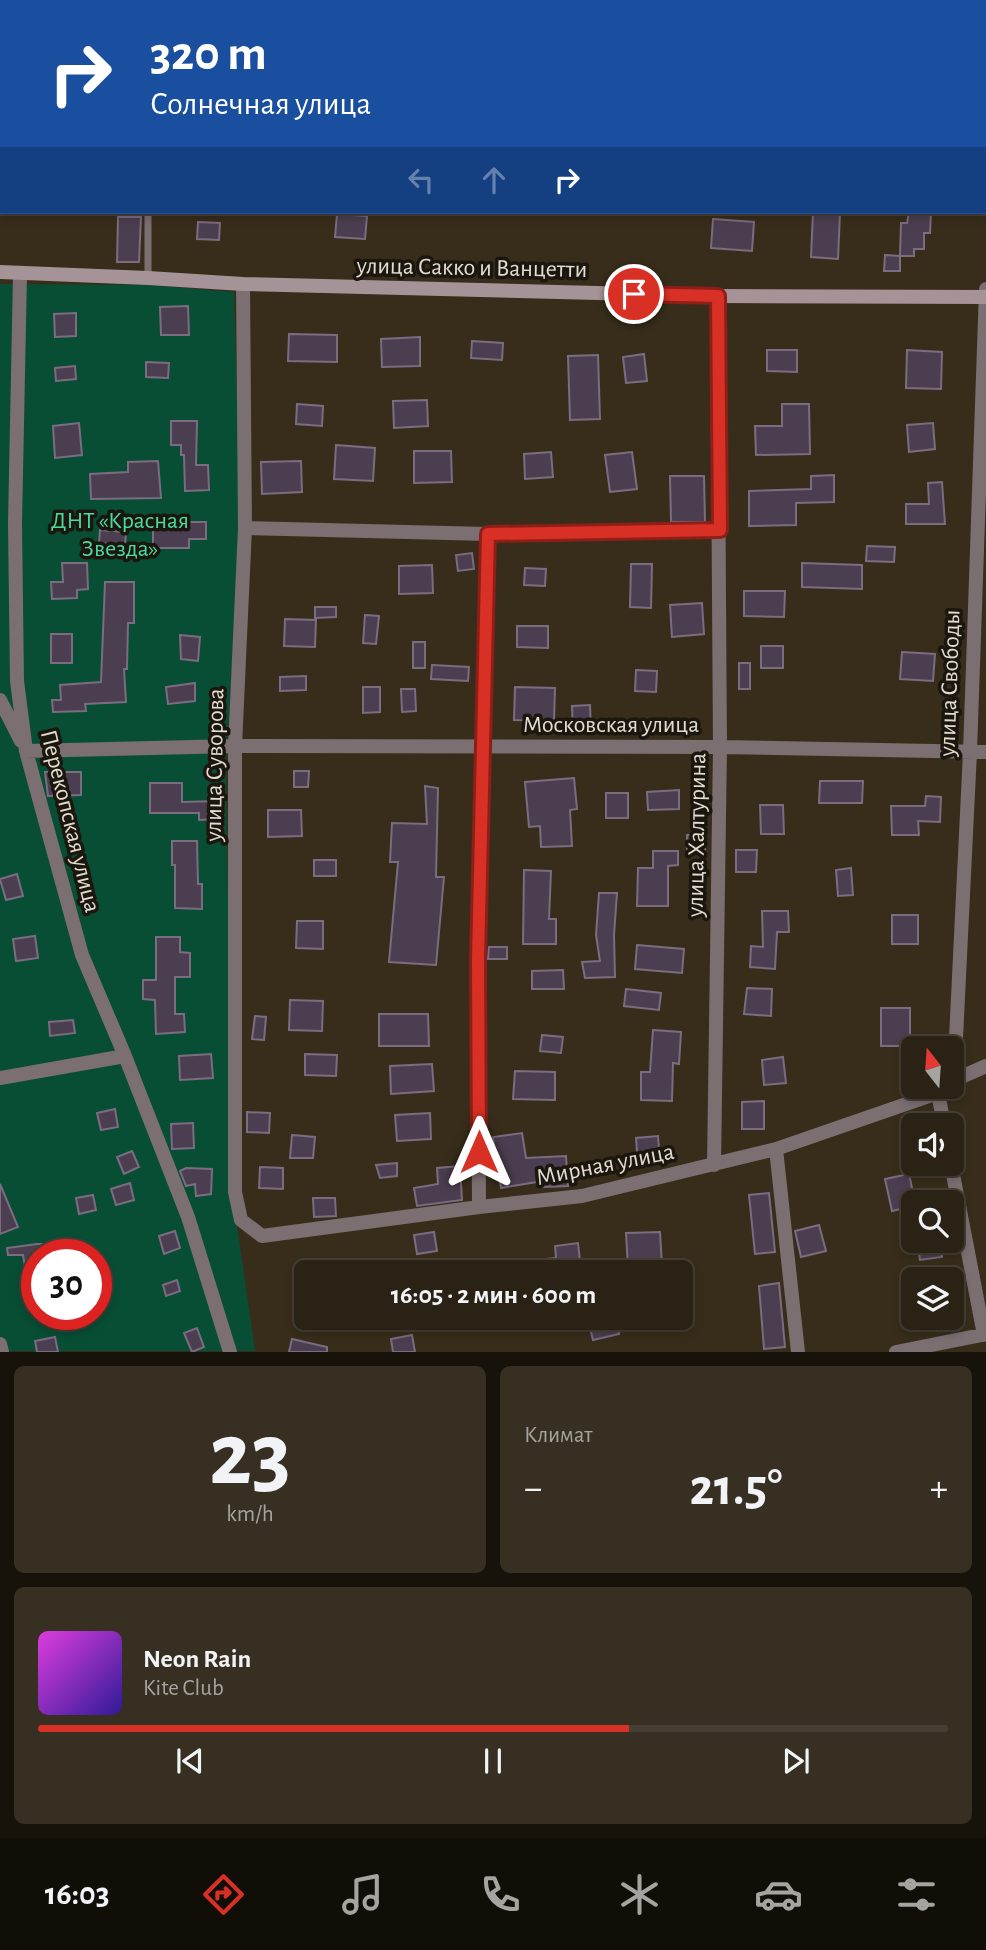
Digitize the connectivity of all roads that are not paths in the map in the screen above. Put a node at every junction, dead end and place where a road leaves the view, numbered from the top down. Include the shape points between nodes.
1 (148, 214) edge
2 (0, 272) edge
3 (20, 274) junction
4 (148, 278) junction
5 (243, 284) junction
6 (986, 289) edge
7 (718, 296) junction
8 (986, 297) edge
9 (246, 528) junction
10 (720, 530) junction
11 (488, 534) junction
12 (0, 700) edge
13 (235, 746) junction
14 (483, 746) junction
15 (720, 747) junction
16 (26, 751) junction
17 (970, 752) junction
18 (986, 752) edge
19 (950, 1036) edge
20 (125, 1056) junction
21 (986, 1066) edge
22 (964, 1077) edge
23 (0, 1079) edge
24 (910, 1099) edge
25 (776, 1149) junction
26 (714, 1165) junction
27 (953, 1176) edge
28 (479, 1207) junction
29 (262, 1236) joint
30 (985, 1334) edge
31 (0, 1344) edge
32 (2, 1352) edge
33 (230, 1352) edge
34 (799, 1352) edge
35 (896, 1352) edge

1 - 4 lane
2 - 3 main road, улица Сакко и Ванцетти
3 - 4 main road, улица Сакко и Ванцетти
3 - 16 street, Перекопская улица via 15,524 17,681
4 - 5 main road, улица Сакко и Ванцетти
5 - 7 main road, улица Сакко и Ванцетти
5 - 9 street, улица Суворова
6 - 8 street, улица Свободы
7 - 8 main road, улица Сакко и Ванцетти
7 - 10 street, улица Халтурина
8 - 17 street, улица Свободы
9 - 11 street
9 - 13 street, улица Суворова
10 - 11 street
10 - 15 street, улица Халтурина
11 - 14 street
12 - 16 street
13 - 14 street, Московская улица
13 - 16 street, Московская улица
13 - 29 street, улица Суворова via 235,1192 240,1220
14 - 15 street, Московская улица
14 - 28 street
15 - 17 street, Московская улица
15 - 26 street, улица Халтурина
16 - 20 street, Перекопская улица via 82,956
17 - 18 street, Московская улица
17 - 19 street, улица Свободы
20 - 23 street
20 - 33 street, Перекопская улица via 188,1217
21 - 22 street, Мирная улица
24 - 25 street, Мирная улица
25 - 26 street, Мирная улица
25 - 34 street
26 - 28 street, Мирная улица via 582,1196
27 - 30 street
28 - 29 street, Мирная улица
30 - 35 street
31 - 32 street

